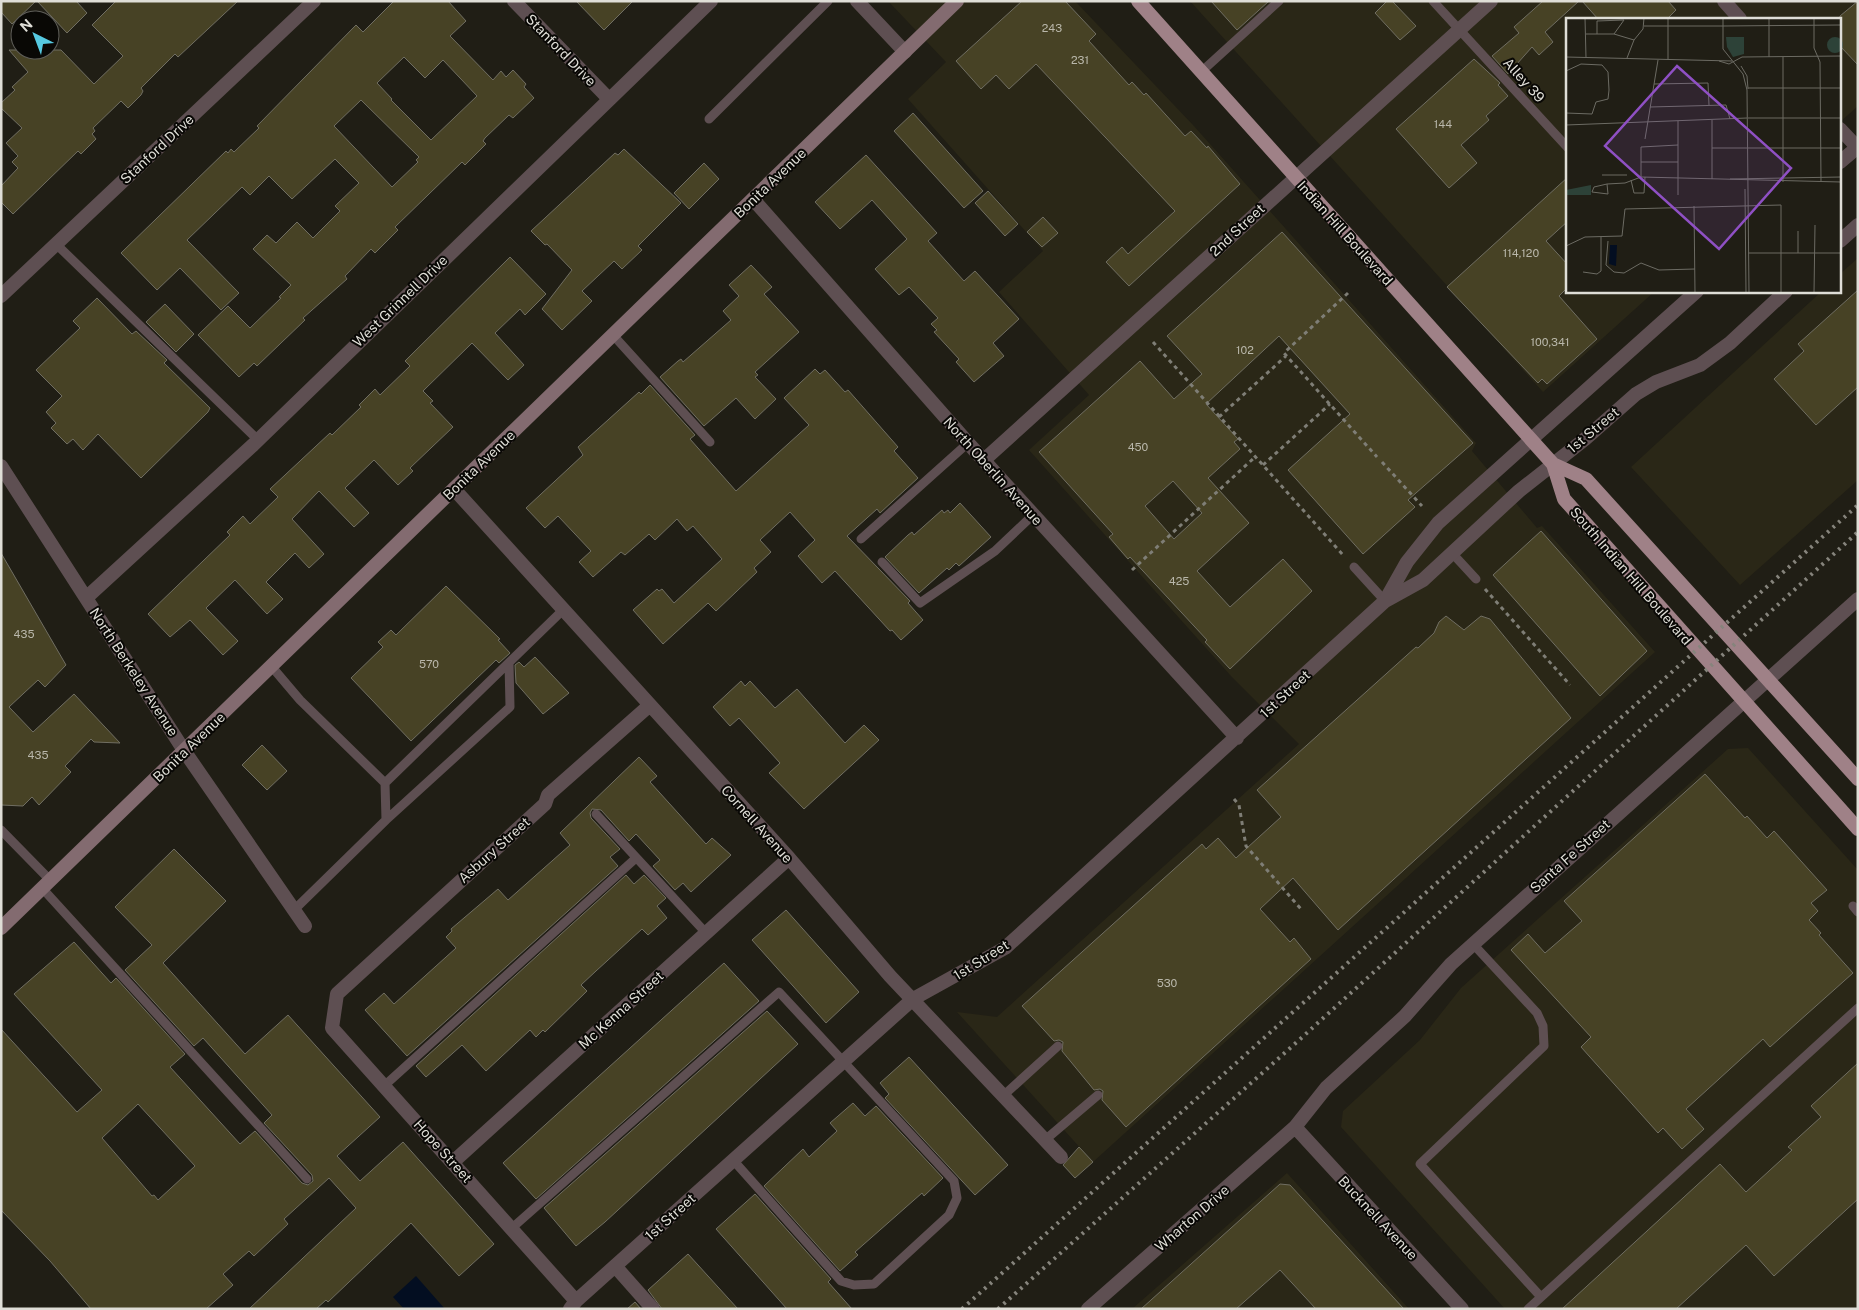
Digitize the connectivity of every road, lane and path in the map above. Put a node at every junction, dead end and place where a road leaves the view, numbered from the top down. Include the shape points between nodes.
1 (314, 1) edge
2 (514, 1) edge
3 (711, 1) edge
4 (828, 1) edge
5 (857, 1) edge
6 (957, 1) edge
7 (1138, 1) edge
8 (1279, 1) edge
9 (1433, 1) edge
10 (1492, 1) edge
11 (1724, 1) edge
12 (1739, 18) edge
13 (1460, 30) junction
14 (905, 52) junction
15 (1201, 72) junction
16 (609, 99) junction
17 (709, 119) dead end
18 (1842, 131) edge
19 (1566, 146) edge
20 (1858, 147) edge
21 (1842, 160) edge
22 (1295, 177) junction
23 (753, 199) junction
24 (1858, 225) edge
25 (1842, 239) edge
26 (56, 244) junction
27 (1696, 292) edge
28 (1785, 292) edge
29 (1348, 293) dead end
30 (1, 296) edge
31 (613, 335) junction
32 (1153, 342) dead end
33 (1286, 356) junction
34 (1330, 404) junction
35 (1219, 417) junction
36 (258, 440) junction
37 (1531, 440) junction
38 (710, 442) dead end
39 (968, 443) junction
40 (1255, 457) junction
41 (1377, 457) dead end
42 (984, 460) junction
43 (1382, 462) dead end
44 (1553, 464) junction
45 (1262, 465) junction
46 (1, 466) edge
47 (6, 487) edge
48 (454, 490) junction
49 (1422, 506) dead end
50 (1033, 516) junction
51 (861, 539) dead end
52 (1452, 553) junction
53 (882, 562) dead end
54 (1354, 567) joint
55 (1132, 570) dead end
56 (1476, 579) joint
57 (86, 598) junction
58 (1858, 599) edge
59 (1385, 601) junction
60 (563, 610) junction
61 (509, 663) junction
62 (272, 667) junction
63 (1767, 678) junction
64 (1570, 685) dead end
65 (1742, 701) junction
66 (650, 705) junction
67 (1238, 738) junction
68 (185, 752) junction
69 (1858, 779) edge
70 (385, 783) junction
71 (1234, 799) dead end
72 (596, 814) dead end
73 (386, 820) junction
74 (1858, 829) edge
75 (1, 830) edge
76 (636, 858) junction
77 (789, 858) junction
78 (46, 884) junction
79 (1300, 909) dead end
80 (294, 910) junction
81 (305, 926) dead end
82 (1, 928) edge
83 (706, 933) junction
84 (1473, 944) junction
85 (337, 994) joint
86 (913, 999) junction
87 (1858, 1008) edge
88 (1058, 1046) dead end
89 (844, 1061) junction
90 (384, 1086) junction
91 (1004, 1095) junction
92 (1098, 1096) dead end
93 (1295, 1127) junction
94 (1045, 1140) junction
95 (1061, 1158) dead end
96 (733, 1160) junction
97 (453, 1162) junction
98 (307, 1179) dead end
99 (512, 1228) junction
100 (615, 1266) junction
101 (1541, 1297) junction
102 (573, 1305) edge
103 (653, 1309) edge
104 (1088, 1309) edge
105 (1462, 1309) edge
106 (1528, 1309) edge

1 - 26 street, Stanford Drive
2 - 16 street, Stanford Drive
3 - 16 street, West Grinnell Drive
4 - 17 lane
5 - 14 street
6 - 14 main road, Bonita Avenue
7 - 15 main road, Indian Hill Boulevard
8 - 15 lane
9 - 13 lane, Alley 39
10 - 13 street, 2nd Street
11 - 12 street
13 - 19 lane, Alley 39
13 - 22 street, 2nd Street
14 - 23 main road, Bonita Avenue
15 - 22 main road, Indian Hill Boulevard
16 - 36 street, West Grinnell Drive
18 - 20 street
20 - 21 street
22 - 37 main road, Indian Hill Boulevard
22 - 42 street, 2nd Street
23 - 31 main road, Bonita Avenue
23 - 39 street, North Oberlin Avenue
24 - 25 street
26 - 30 street, Stanford Drive
26 - 36 lane
27 - 37 street, 1st Street
28 - 44 street, 1st Street via 1730,343 1700,365 1656,382 1636,394
29 - 33 path via 1284,354
31 - 38 lane
31 - 48 main road, Bonita Avenue
32 - 35 path
33 - 34 path
33 - 35 path
34 - 41 path
34 - 45 path
35 - 40 path
36 - 57 street, West Grinnell Drive
37 - 44 main road, Indian Hill Boulevard
37 - 59 street, 1st Street via 1438,523 1408,562
39 - 42 street, North Oberlin Avenue
39 - 51 lane
40 - 45 path
40 - 55 path
42 - 50 street, North Oberlin Avenue
43 - 49 path
44 - 52 street, 1st Street
44 - 63 main road via 1586,479
44 - 65 main road, South Indian Hill Boulevard via 1564,499
45 - 54 path
46 - 47 street, North Berkeley Avenue
47 - 57 street, North Berkeley Avenue
48 - 60 street, Cornell Avenue
48 - 62 main road, Bonita Avenue
50 - 53 lane via 995,551 920,603
50 - 67 street, North Oberlin Avenue
52 - 56 lane
52 - 59 street, 1st Street via 1423,580
54 - 59 lane
56 - 64 path
57 - 68 street, North Berkeley Avenue
58 - 63 street, Santa Fe Street
59 - 67 street, 1st Street
60 - 61 lane
60 - 66 street, Cornell Avenue
61 - 70 lane
61 - 73 lane via 510,707
62 - 68 main road, Bonita Avenue
62 - 70 lane via 300,700
63 - 65 street, Santa Fe Street
63 - 69 main road
65 - 74 main road, South Indian Hill Boulevard
65 - 84 street, Santa Fe Street
66 - 77 street, Cornell Avenue
66 - 85 street, Asbury Street via 548,795 545,804
67 - 86 street, 1st Street via 1005,948
68 - 78 main road, Bonita Avenue
68 - 80 street, North Berkeley Avenue
70 - 73 lane
71 - 79 path via 1239,805 1246,846
72 - 76 lane
73 - 80 lane
75 - 78 lane
76 - 83 lane
76 - 90 lane
77 - 83 street, Mc Kenna Street
77 - 86 street, Cornell Avenue
78 - 82 main road, Bonita Avenue
78 - 98 lane
80 - 81 street, North Berkeley Avenue
83 - 97 street, Mc Kenna Street
84 - 93 street, Santa Fe Street via 1405,1016 1326,1088
84 - 101 lane via 1537,1013 1543,1026 1544,1046 1420,1164
85 - 90 street, Hope Street via 332,1028
86 - 89 street, 1st Street
86 - 91 street, Cornell Avenue
87 - 101 lane
88 - 91 lane
89 - 96 street, 1st Street
89 - 96 lane via 954,1181 957,1198 949,1215 874,1284 854,1285 841,1281
89 - 99 lane via 779,992
90 - 97 street, Hope Street
91 - 94 street, Cornell Avenue
92 - 94 lane
93 - 104 street, Wharton Drive
93 - 105 street, Bucknell Avenue
94 - 95 street, Cornell Avenue
96 - 100 street, 1st Street
97 - 99 street, Hope Street
99 - 102 street, Hope Street
100 - 102 street, 1st Street
100 - 103 street
101 - 106 lane

